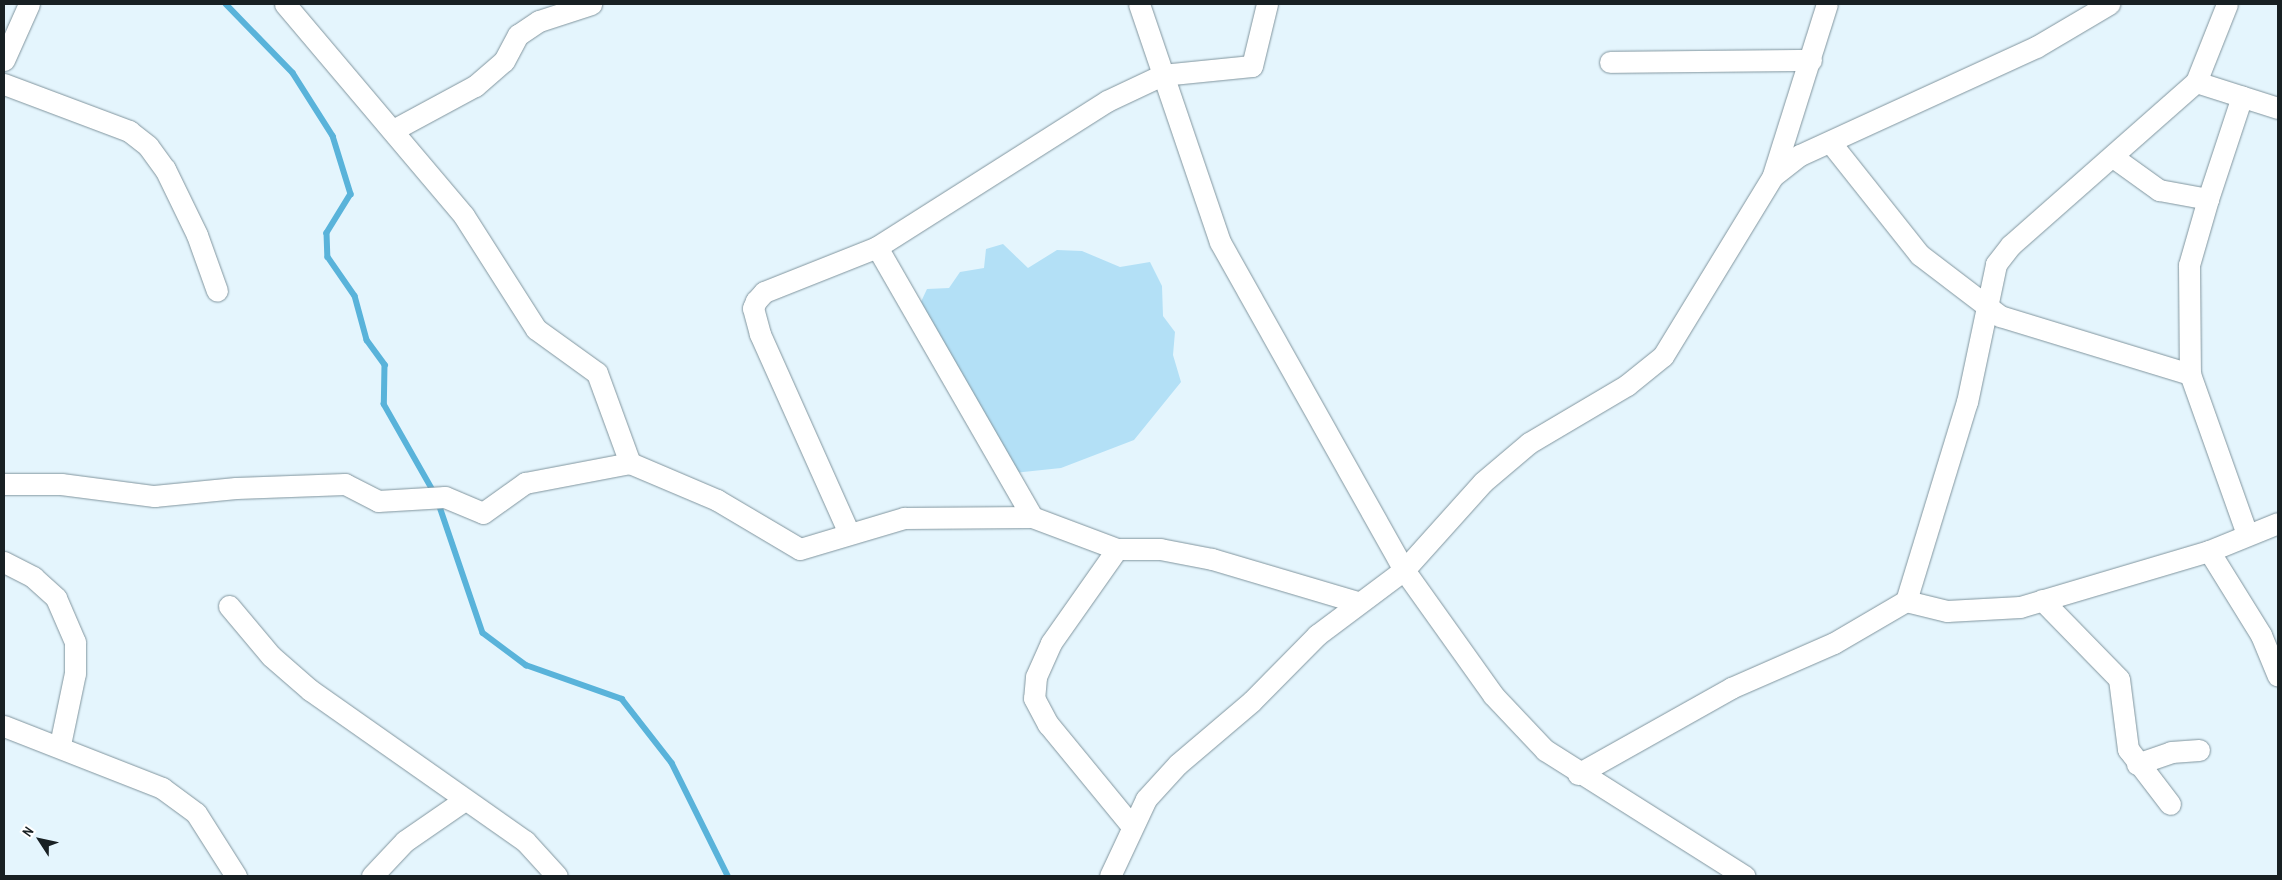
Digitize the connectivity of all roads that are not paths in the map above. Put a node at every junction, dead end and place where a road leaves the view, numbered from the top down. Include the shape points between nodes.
1 (29, 4) edge
2 (285, 4) edge
3 (591, 4) edge
4 (1139, 4) edge
5 (1267, 4) edge
6 (1827, 4) edge
7 (2109, 4) edge
8 (2227, 4) edge
9 (4, 60) edge
10 (1811, 60) junction
11 (1610, 62) dead end
12 (1162, 75) junction
13 (2196, 82) junction
14 (4, 84) edge
15 (2242, 96) junction
16 (2278, 108) edge
17 (395, 129) junction
18 (1830, 142) junction
19 (2113, 157) junction
20 (1773, 176) junction
21 (2208, 199) junction
22 (877, 247) junction
23 (217, 291) dead end
24 (1986, 307) junction
25 (2190, 374) junction
26 (630, 463) junction
27 (4, 484) edge
28 (1032, 517) junction
29 (2278, 523) edge
30 (848, 531) junction
31 (2247, 534) junction
32 (1116, 549) junction
33 (2209, 551) junction
34 (4, 562) edge
35 (1404, 570) junction
36 (2042, 600) junction
37 (1358, 602) junction
38 (1906, 602) junction
39 (228, 606) dead end
40 (2278, 676) edge
41 (4, 726) edge
42 (60, 745) junction
43 (2199, 750) dead end
44 (2137, 764) junction
45 (1578, 774) junction
46 (463, 801) junction
47 (2170, 804) dead end
48 (1131, 825) junction
49 (236, 876) edge
50 (372, 876) edge
51 (557, 876) edge
52 (1110, 876) edge
53 (1744, 876) edge

1 - 9 street
2 - 17 street
3 - 17 street via 539,21 518,35 504,61 475,86
4 - 12 street
5 - 12 street via 1252,66
6 - 10 street
7 - 18 street via 2036,47
8 - 13 street
10 - 11 street
10 - 20 street
12 - 22 street via 1107,100 1032,145
12 - 35 street via 1220,242
13 - 15 street
13 - 19 street
14 - 23 street via 129,131 148,146 165,169 197,235
15 - 16 street
15 - 21 street
17 - 26 street via 464,216 536,329 597,373
18 - 20 street via 1800,155
18 - 24 street via 1920,255
19 - 21 street via 2159,190
19 - 24 street via 2011,245 1996,264
20 - 35 street via 1663,356 1627,384 1529,443 1483,482
21 - 25 street via 2189,265
22 - 28 street
22 - 30 street via 764,292 753,308 773,365
24 - 25 street via 2061,337
24 - 38 street via 1966,402
25 - 31 street
26 - 27 street via 525,483 483,513 436,498 378,501 345,484 236,488 154,496 60,484
26 - 30 street via 717,500 800,549
28 - 30 street via 920,516
28 - 32 street
29 - 31 street
31 - 33 street
32 - 37 street via 1160,548 1212,559
32 - 48 street via 1051,643 1036,677 1034,698 1048,724
33 - 36 street
33 - 40 street via 2261,635
34 - 42 street via 33,577 56,598 75,642 75,673
35 - 37 street
35 - 45 street via 1493,695 1546,750
36 - 38 street via 2020,607 1958,612
36 - 44 street via 2119,679 2124,732
37 - 48 street via 1159,783
38 - 45 street via 1834,643 1731,688
39 - 46 street via 271,656 310,690 411,757
41 - 42 street
42 - 49 street via 170,793 196,814
43 - 44 street via 2171,752
44 - 47 street
45 - 53 street
46 - 50 street via 405,841
46 - 51 street via 525,841
48 - 52 street

